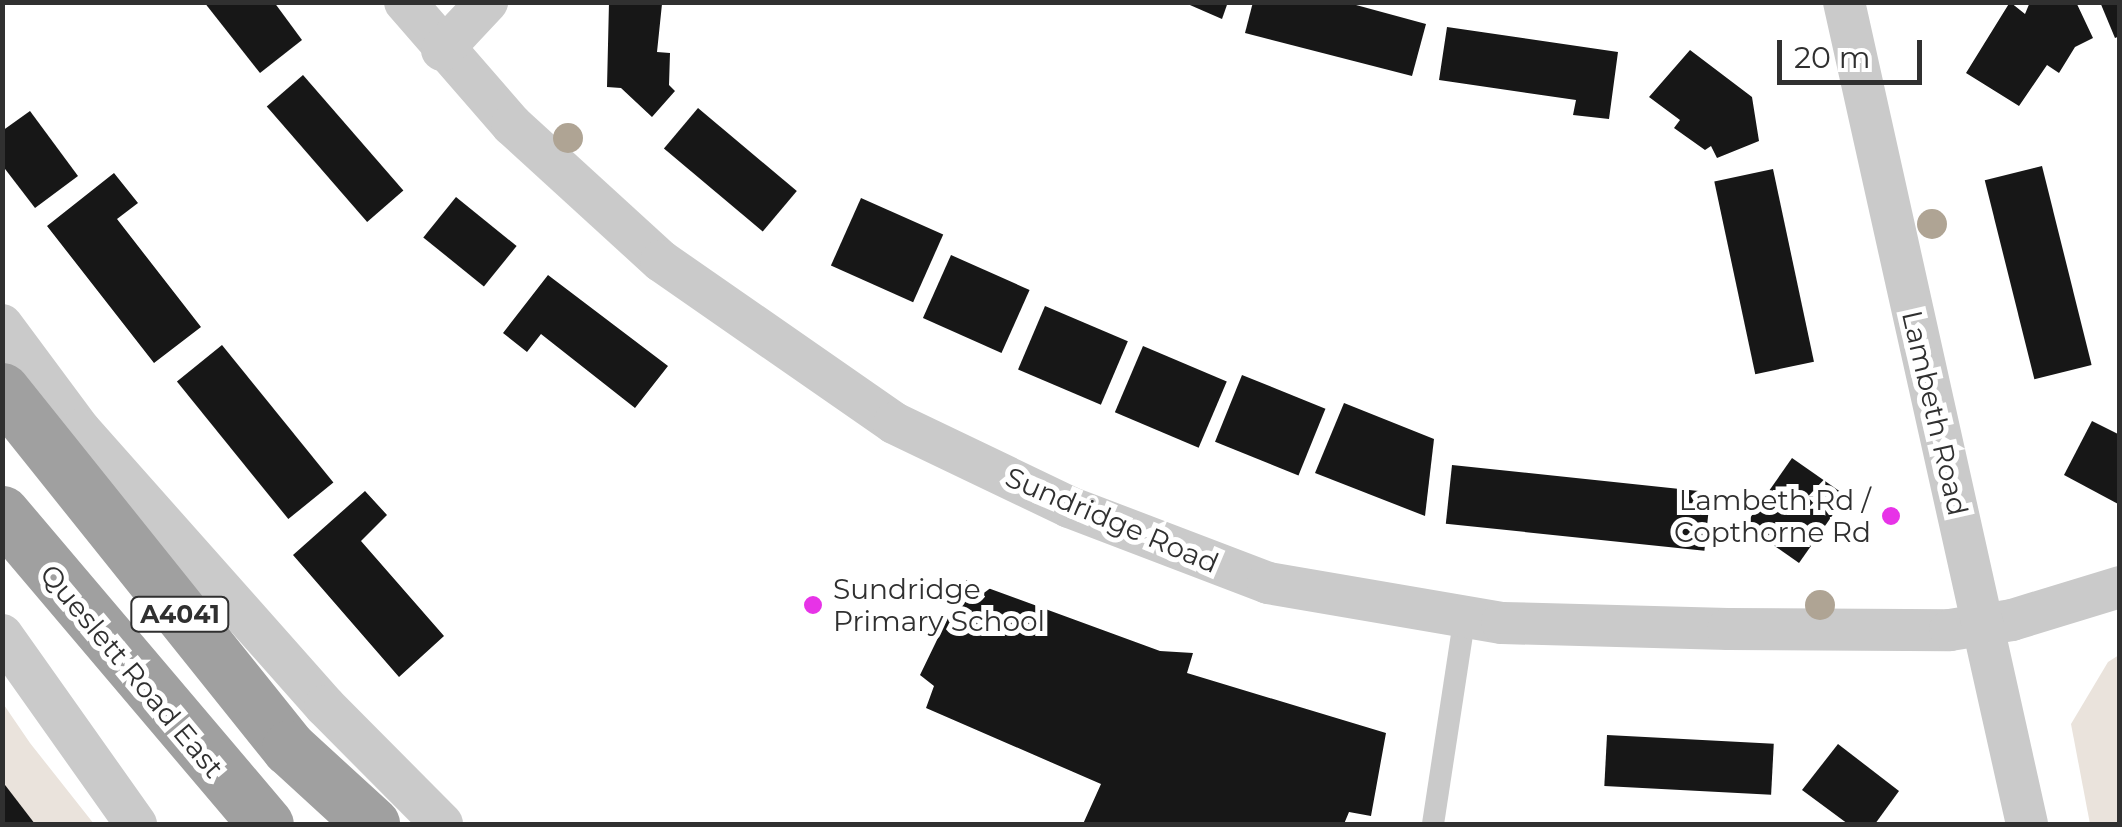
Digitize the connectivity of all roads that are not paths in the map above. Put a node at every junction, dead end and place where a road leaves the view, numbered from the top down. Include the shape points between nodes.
1 (406, 2) edge
2 (488, 2) edge
3 (1844, 2) edge
4 (442, 50) junction
5 (2, 324) edge
6 (2, 390) edge
7 (2, 514) edge
8 (2120, 588) edge
9 (1465, 615) junction
10 (1982, 623) junction
11 (2, 635) edge
12 (136, 824) edge
13 (266, 824) edge
14 (372, 824) edge
15 (442, 824) edge
16 (1433, 824) edge
17 (2027, 824) edge

1 - 4 street, Sundridge Road
2 - 4 street
3 - 10 street, Lambeth Road
4 - 9 street, Sundridge Road via 512,125 661,262 894,422 1069,507 1268,583
5 - 15 street via 80,430 325,706
6 - 14 highway, A4041 via 289,748
7 - 13 highway, Queslett Road East / A4041
8 - 10 street, Sundridge Road
9 - 10 street, Sundridge Road via 1502,623 1728,629 1950,630
9 - 16 lane
10 - 17 street, Lambeth Road
11 - 12 street

